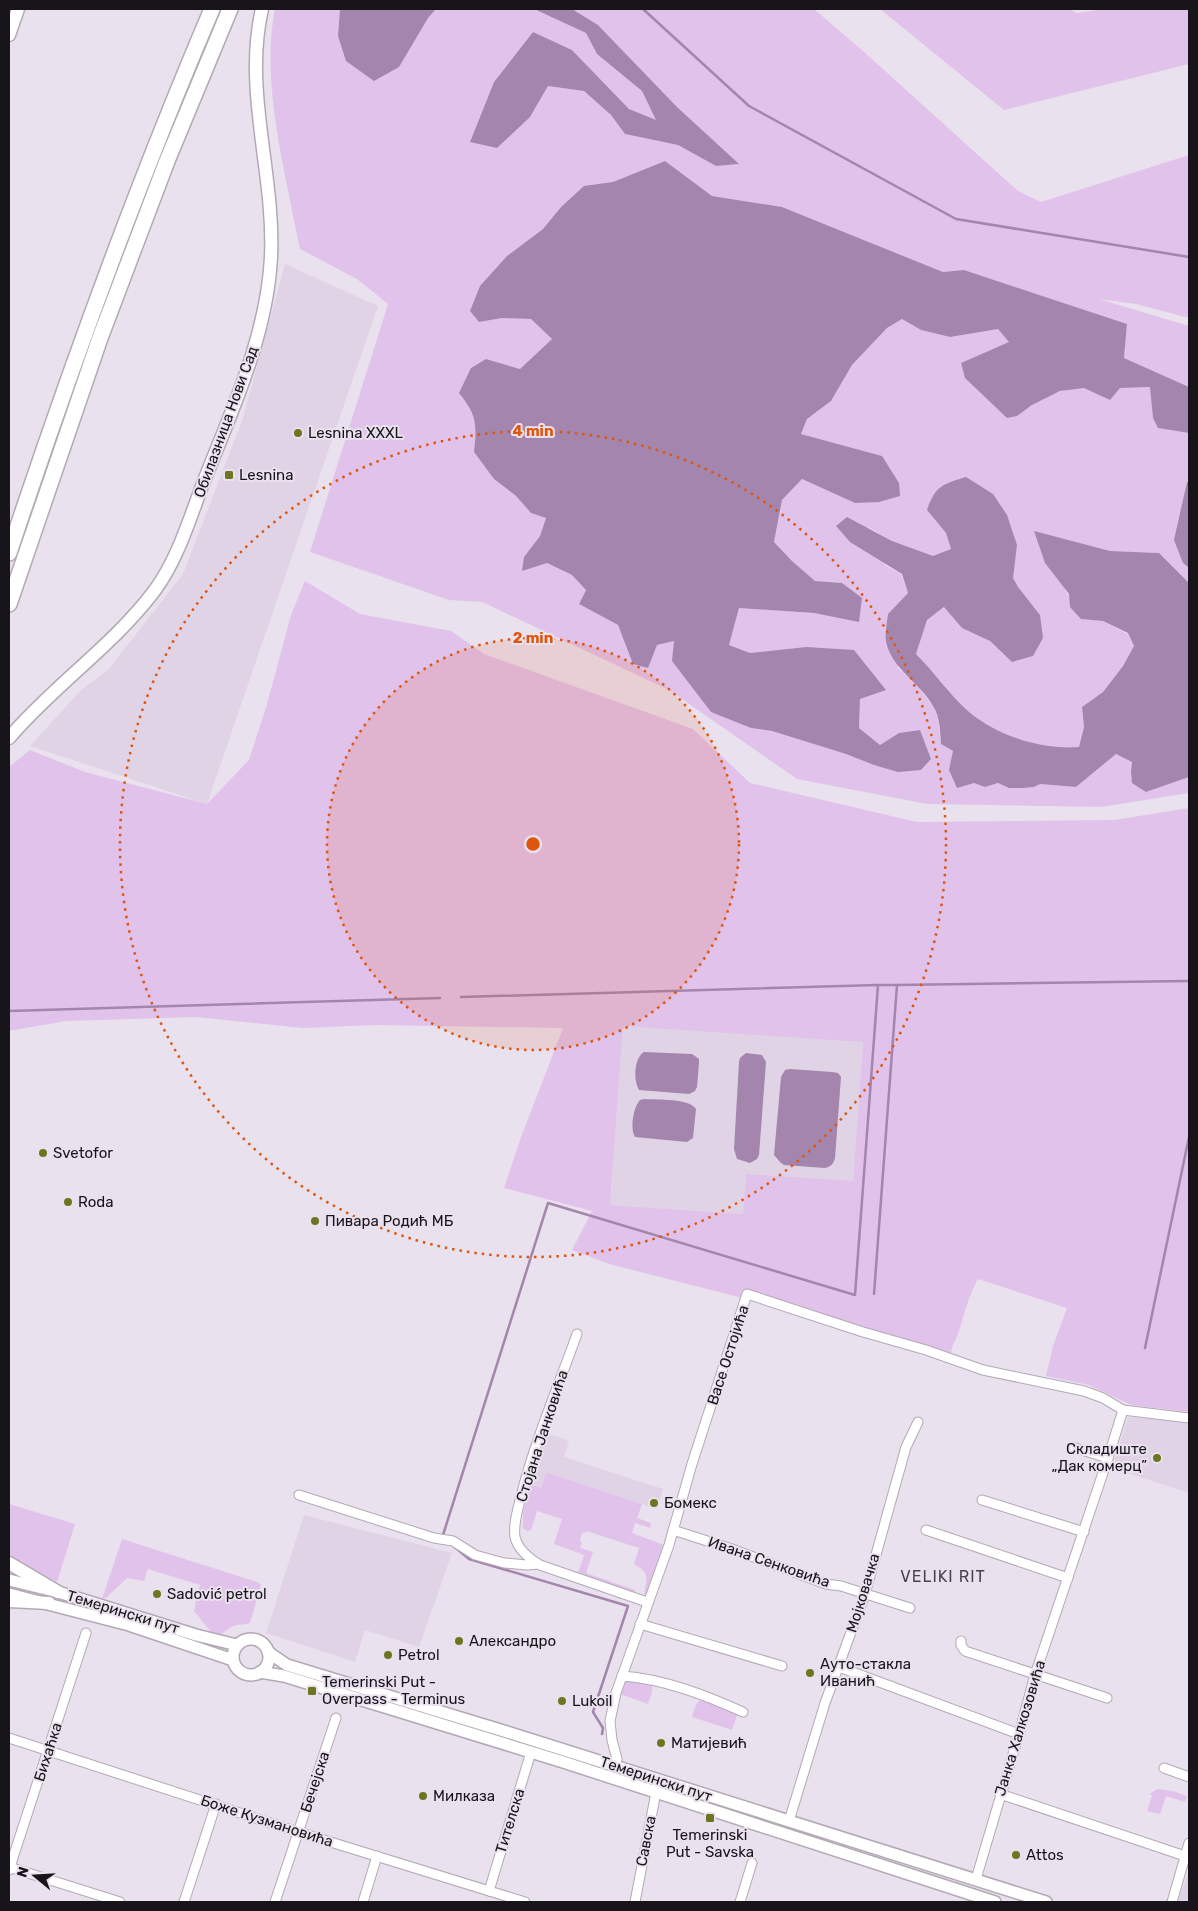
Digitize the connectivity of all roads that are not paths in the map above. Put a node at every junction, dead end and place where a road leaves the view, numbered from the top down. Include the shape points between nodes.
1 (18, 9) edge
2 (212, 9) edge
3 (230, 9) edge
4 (262, 9) edge
5 (9, 35) edge
6 (9, 553) edge
7 (9, 604) edge
8 (9, 738) edge
9 (577, 1334) dead end
10 (1123, 1410) junction
11 (1189, 1418) edge
12 (918, 1422) dead end
13 (1072, 1447) dead end
14 (1108, 1458) junction
15 (299, 1494) dead end
16 (982, 1500) dead end
17 (673, 1530) junction
18 (926, 1530) dead end
19 (1084, 1532) junction
20 (9, 1563) edge
21 (539, 1564) junction
22 (1068, 1578) junction
23 (9, 1580) edge
24 (58, 1592) junction
25 (9, 1594) edge
26 (865, 1594) junction
27 (9, 1601) edge
28 (647, 1602) junction
29 (49, 1603) junction
30 (910, 1608) dead end
31 (640, 1624) junction
32 (86, 1633) dead end
33 (962, 1641) dead end
34 (237, 1645) junction
35 (268, 1652) junction
36 (233, 1660) junction
37 (782, 1666) dead end
38 (839, 1667) junction
39 (260, 1672) junction
40 (1035, 1675) junction
41 (622, 1676) junction
42 (1107, 1698) dead end
43 (743, 1712) dead end
44 (336, 1718) dead end
45 (1019, 1734) junction
46 (9, 1738) edge
47 (49, 1751) junction
48 (531, 1752) junction
49 (615, 1766) junction
50 (1164, 1768) dead end
51 (1189, 1777) edge
52 (659, 1780) junction
53 (655, 1794) junction
54 (1000, 1794) junction
55 (216, 1804) junction
56 (789, 1821) junction
57 (298, 1832) junction
58 (1189, 1844) edge
59 (377, 1856) junction
60 (1185, 1856) junction
61 (752, 1863) dead end
62 (9, 1868) edge
63 (976, 1880) junction
64 (489, 1891) junction
65 (120, 1902) edge
66 (184, 1902) edge
67 (275, 1902) edge
68 (363, 1902) edge
69 (525, 1902) edge
70 (635, 1902) edge
71 (740, 1902) edge
72 (995, 1902) edge
73 (1046, 1902) edge
74 (1172, 1902) edge

1 - 5 main road
2 - 6 highway via 92,313
3 - 7 highway via 174,143 100,338
4 - 8 main road, Обилазница Нови Сад via 257,40 257,96 271,226 271,256 264,306 242,387 178,548 156,589 131,618 47,697
9 - 21 street, Стојана Јанковића via 531,1460 516,1516 516,1540 529,1558
10 - 11 street
10 - 14 street, Јанка Халкозовића
10 - 17 street, Васе Остојића via 1084,1391 983,1370 747,1294
12 - 26 street, Мојковачка via 906,1447
13 - 14 street
14 - 19 street, Јанка Халкозовића
15 - 21 street via 365,1517 453,1541 475,1555 504,1563
16 - 19 street
17 - 26 street, Ивана Сенковића via 826,1584
17 - 28 street, Васе Остојића
18 - 22 street
19 - 22 street, Јанка Халкозовића
20 - 24 main road
21 - 28 street, Стојана Јанковића
22 - 40 street, Јанка Халкозовића
23 - 24 main road, Темерински пут
24 - 34 main road, Темерински пут
25 - 29 main road, Темерински пут
26 - 30 street, Ивана Сенковића
26 - 38 street, Мојковачка
27 - 29 main road
28 - 31 street, Васе Остојића
29 - 36 main road, Темерински пут via 129,1625
31 - 37 street
31 - 41 street, Васе Остојића
32 - 47 street, Бихаћка
33 - 40 street via 964,1651
34 - 35 main road via 253,1640 262,1643
34 - 36 main road
35 - 39 main road via 268,1663
35 - 49 main road, Темерински пут via 287,1665
36 - 39 main road via 244,1673
38 - 45 street
38 - 56 street, Мојковачка via 812,1742
39 - 48 main road, Темерински пут via 284,1676
40 - 42 street
40 - 45 street, Јанка Халкозовића
41 - 43 street via 692,1691
41 - 49 street, Васе Остојића via 610,1721 617,1759
44 - 57 street, Бечејска
45 - 54 street, Јанка Халкозовића
46 - 47 street, Боже Кузмановића
47 - 55 street, Боже Кузмановића
47 - 62 street, Бихаћка
48 - 53 main road, Темерински пут
48 - 64 street, Тителска
49 - 52 main road, Темерински пут
50 - 51 street
52 - 53 street, Савска
52 - 56 main road, Темерински пут
53 - 70 street, Савска
53 - 72 main road, Темерински пут
54 - 60 street
54 - 63 street, Јанка Халкозовића
55 - 57 street, Боже Кузмановића
55 - 66 street
56 - 63 main road, Темерински пут
57 - 59 street, Боже Кузмановића
57 - 67 street, Бечејска
58 - 60 street
59 - 64 street, Боже Кузмановића
59 - 68 street
60 - 74 street
61 - 71 street
62 - 65 street
63 - 73 main road, Темерински пут
64 - 69 street, Боже Кузмановића

